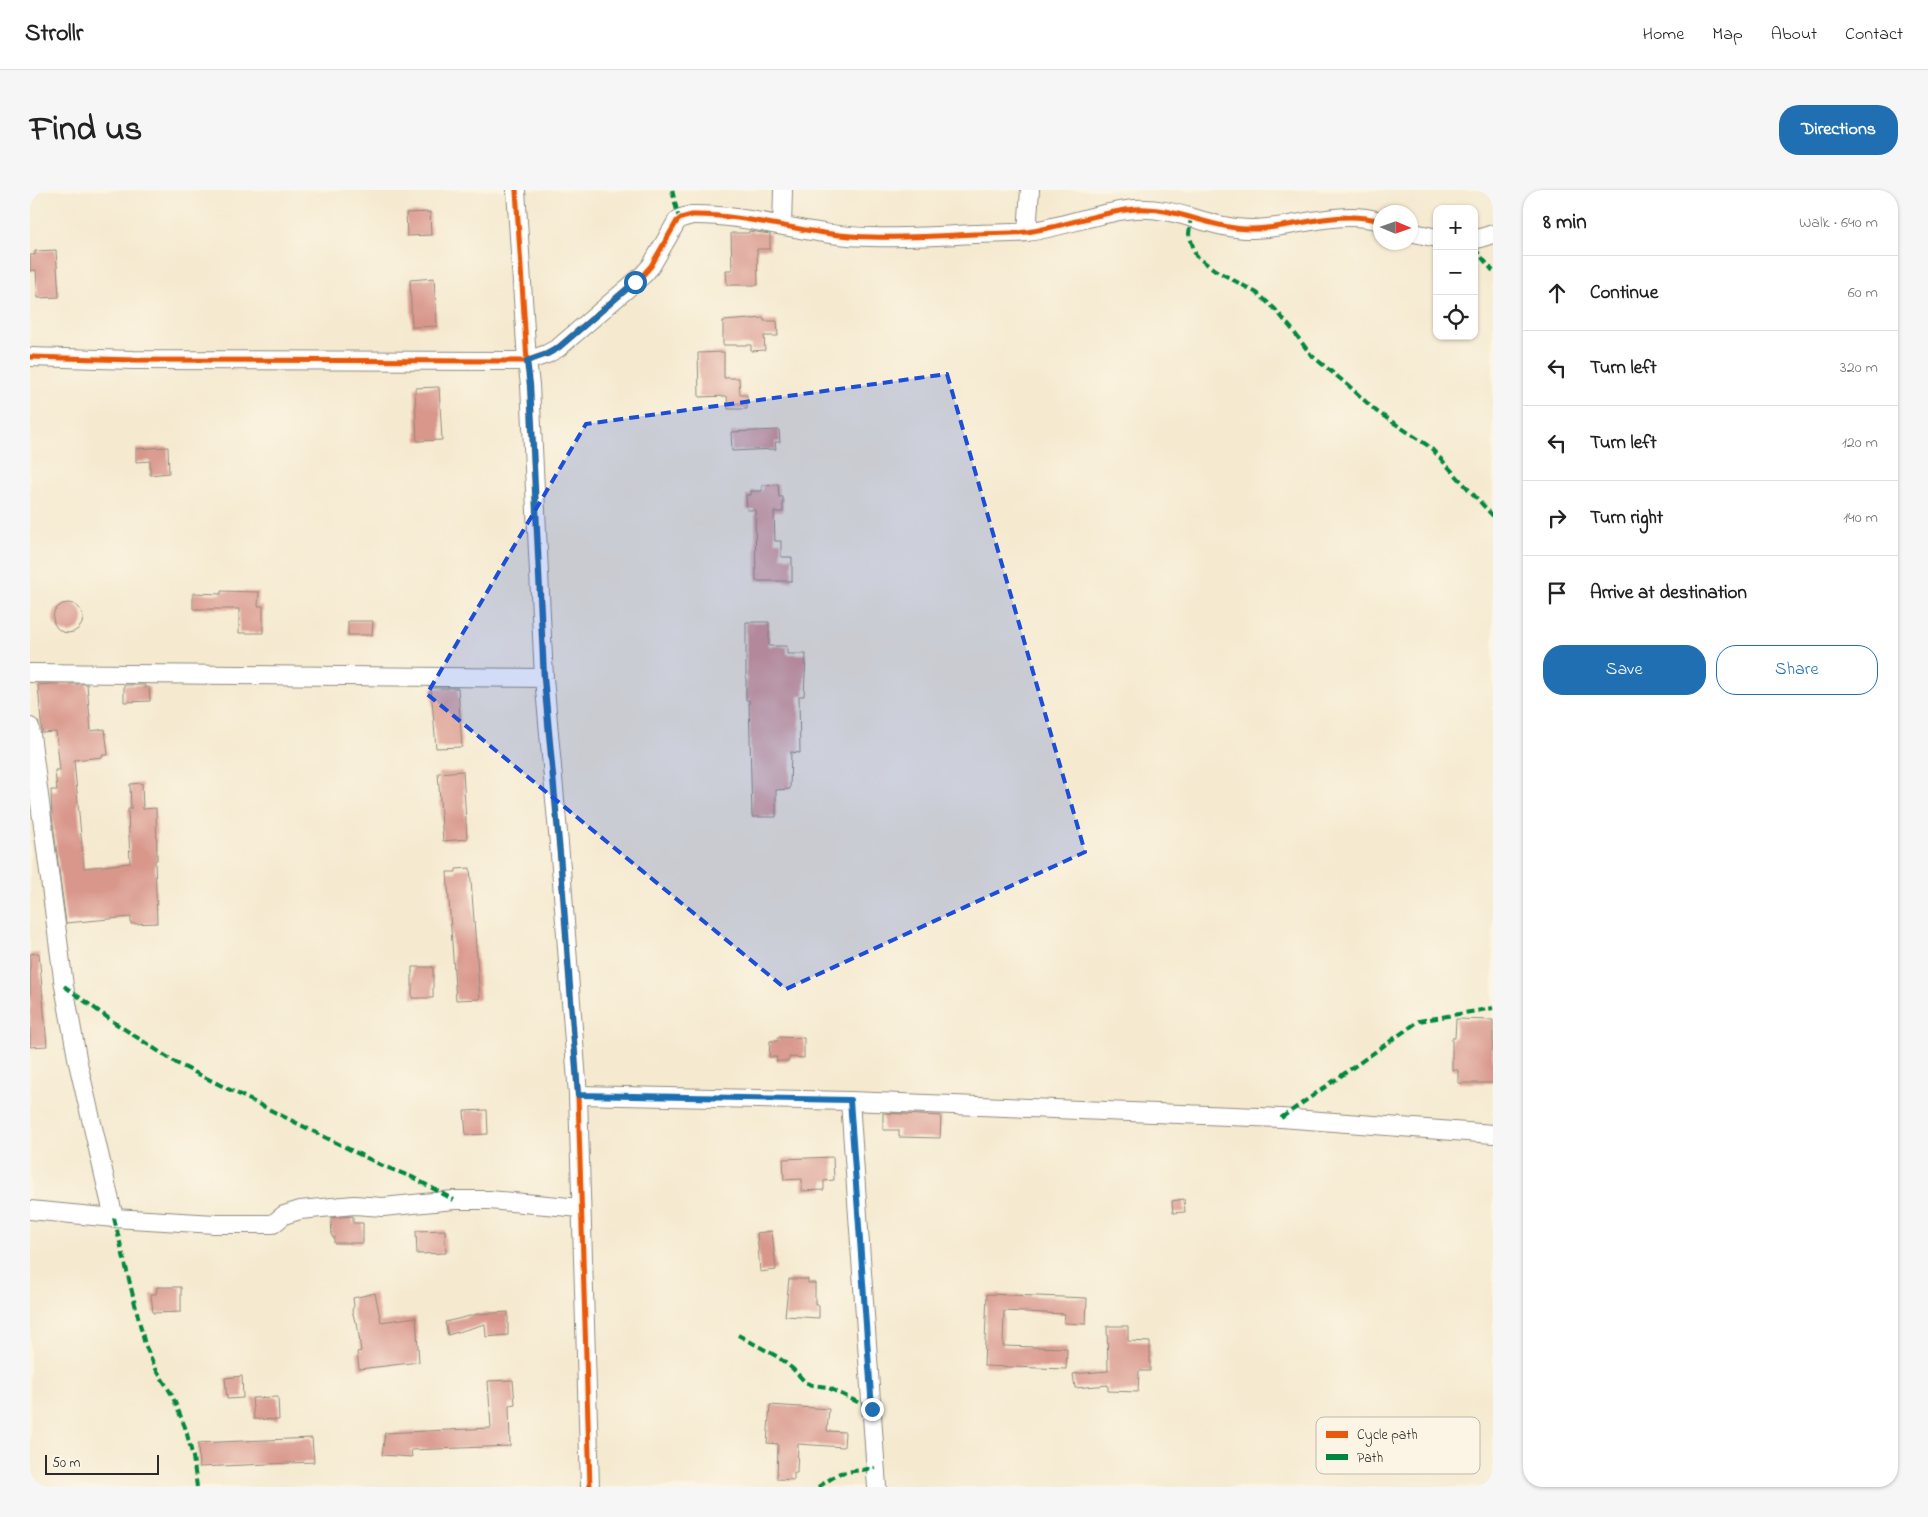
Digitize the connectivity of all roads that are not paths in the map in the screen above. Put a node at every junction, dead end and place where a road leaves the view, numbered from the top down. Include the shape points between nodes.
1 (516, 190) edge
2 (783, 190) edge
3 (1030, 190) edge
4 (1373, 219) edge
5 (782, 226) junction
6 (1027, 232) junction
7 (1418, 234) edge
8 (1493, 234) edge
9 (1433, 237) edge
10 (1478, 239) edge
11 (30, 357) edge
12 (527, 361) junction
13 (30, 673) edge
14 (544, 678) junction
15 (30, 727) edge
16 (36, 813) edge
17 (578, 1095) junction
18 (850, 1100) junction
19 (1493, 1134) edge
20 (580, 1208) junction
21 (30, 1210) edge
22 (114, 1218) junction
23 (590, 1487) edge
24 (877, 1487) edge

1 - 12 street
2 - 5 street
3 - 6 street
4 - 6 street via 1347,216 1252,229 1218,226 1177,212 1136,209 1099,214
5 - 6 street via 832,235 872,237
5 - 12 street via 701,215 681,218 643,275 558,348
7 - 9 street
8 - 10 street
11 - 12 street
12 - 14 street
13 - 14 street
14 - 17 street
15 - 16 street
16 - 22 street via 78,1062
17 - 18 street
17 - 20 street
18 - 19 street via 1282,1118
18 - 24 street
20 - 22 street via 454,1200 300,1210 284,1215 273,1224
20 - 23 street
21 - 22 street

